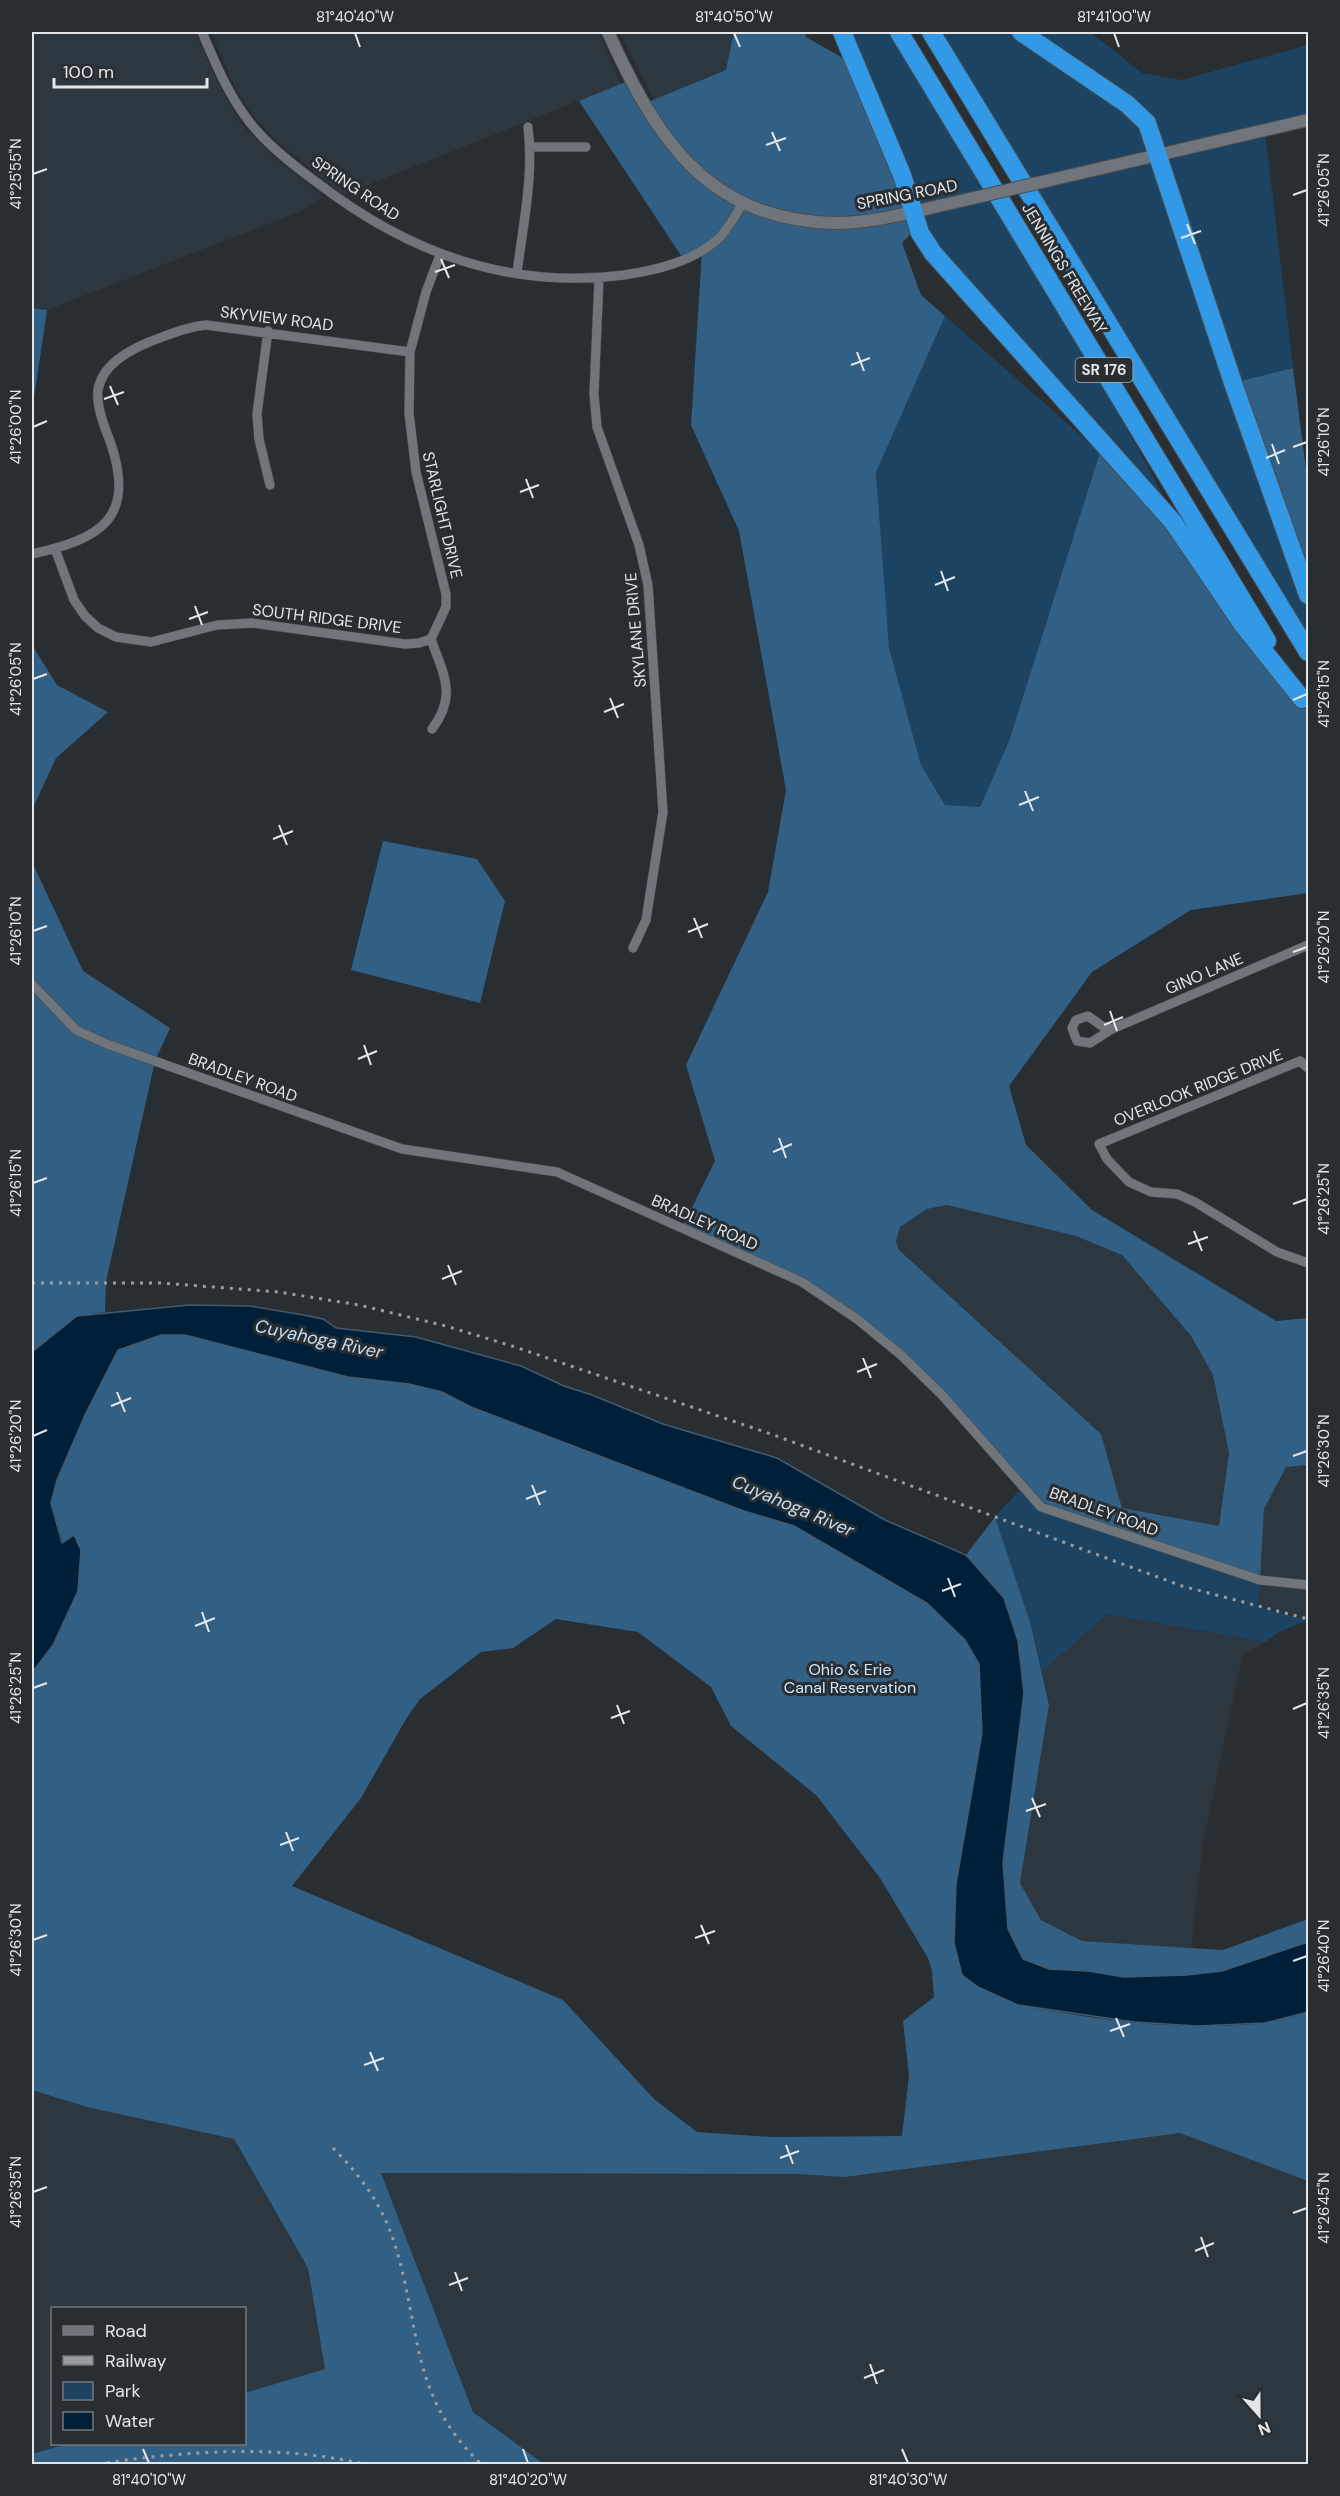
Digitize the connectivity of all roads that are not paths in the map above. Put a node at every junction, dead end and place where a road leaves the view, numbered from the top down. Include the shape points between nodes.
1 (202, 32) edge
2 (608, 32) edge
3 (842, 32) edge
4 (899, 32) edge
5 (932, 32) edge
6 (1021, 32) edge
7 (1308, 120) edge
8 (528, 127) dead end
9 (531, 147) junction
10 (586, 147) dead end
11 (1158, 156) junction
12 (743, 203) junction
13 (912, 212) junction
14 (440, 255) junction
15 (517, 273) junction
16 (599, 278) junction
17 (268, 331) junction
18 (410, 352) junction
19 (270, 485) dead end
20 (55, 549) junction
21 (32, 554) edge
22 (1308, 596) edge
23 (431, 639) junction
24 (1308, 652) edge
25 (1305, 705) edge
26 (432, 729) dead end
27 (1308, 945) edge
28 (633, 948) dead end
29 (32, 984) edge
30 (1112, 1029) dead end
31 (1308, 1068) edge
32 (1308, 1263) edge
33 (1308, 1585) edge

1 - 14 street, SPRING ROAD via 239,108 270,144 364,217
2 - 12 street via 638,97 671,145 706,179
3 - 13 highway via 902,175
4 - 25 highway, JENNINGS FREEWAY / SR 176
5 - 24 highway, JENNINGS FREEWAY / SR 176
6 - 11 highway via 1126,104 1147,123
7 - 11 street, SPRING ROAD
8 - 9 street
9 - 10 street
9 - 15 street
11 - 13 street, SPRING ROAD, bridge
11 - 22 highway
12 - 13 street, SPRING ROAD via 795,218 835,223
12 - 16 street, SPRING ROAD via 718,238 684,260 638,273
13 - 25 highway via 933,253 1173,522 1243,625
14 - 15 street, SPRING ROAD
14 - 18 street, STARLIGHT DRIVE
15 - 16 street, SPRING ROAD
16 - 28 street, SKYLANE DRIVE via 594,394 597,427 639,545 648,585 663,812 646,920
17 - 18 street, SKYVIEW ROAD
17 - 19 street via 257,414
17 - 20 street, SKYVIEW ROAD via 222,325 191,327 130,350 114,363 102,378 98,392 119,472 119,498 103,525 90,535
18 - 23 street, STARLIGHT DRIVE via 409,413 416,472 446,594 446,607
20 - 21 street, SKYVIEW ROAD
20 - 23 street, SOUTH RIDGE DRIVE via 74,600 85,616 116,637 151,642 217,626 252,623 405,644
23 - 26 street via 448,690 447,705
27 - 30 street, GINO LANE
29 - 33 street, BRADLEY ROAD via 76,1030 107,1044 402,1149 557,1172 802,1282 901,1355 972,1427 1041,1507 1260,1580
31 - 32 street, OVERLOOK RIDGE DRIVE via 1300,1061 1098,1144 1129,1182 1195,1202 1277,1252

